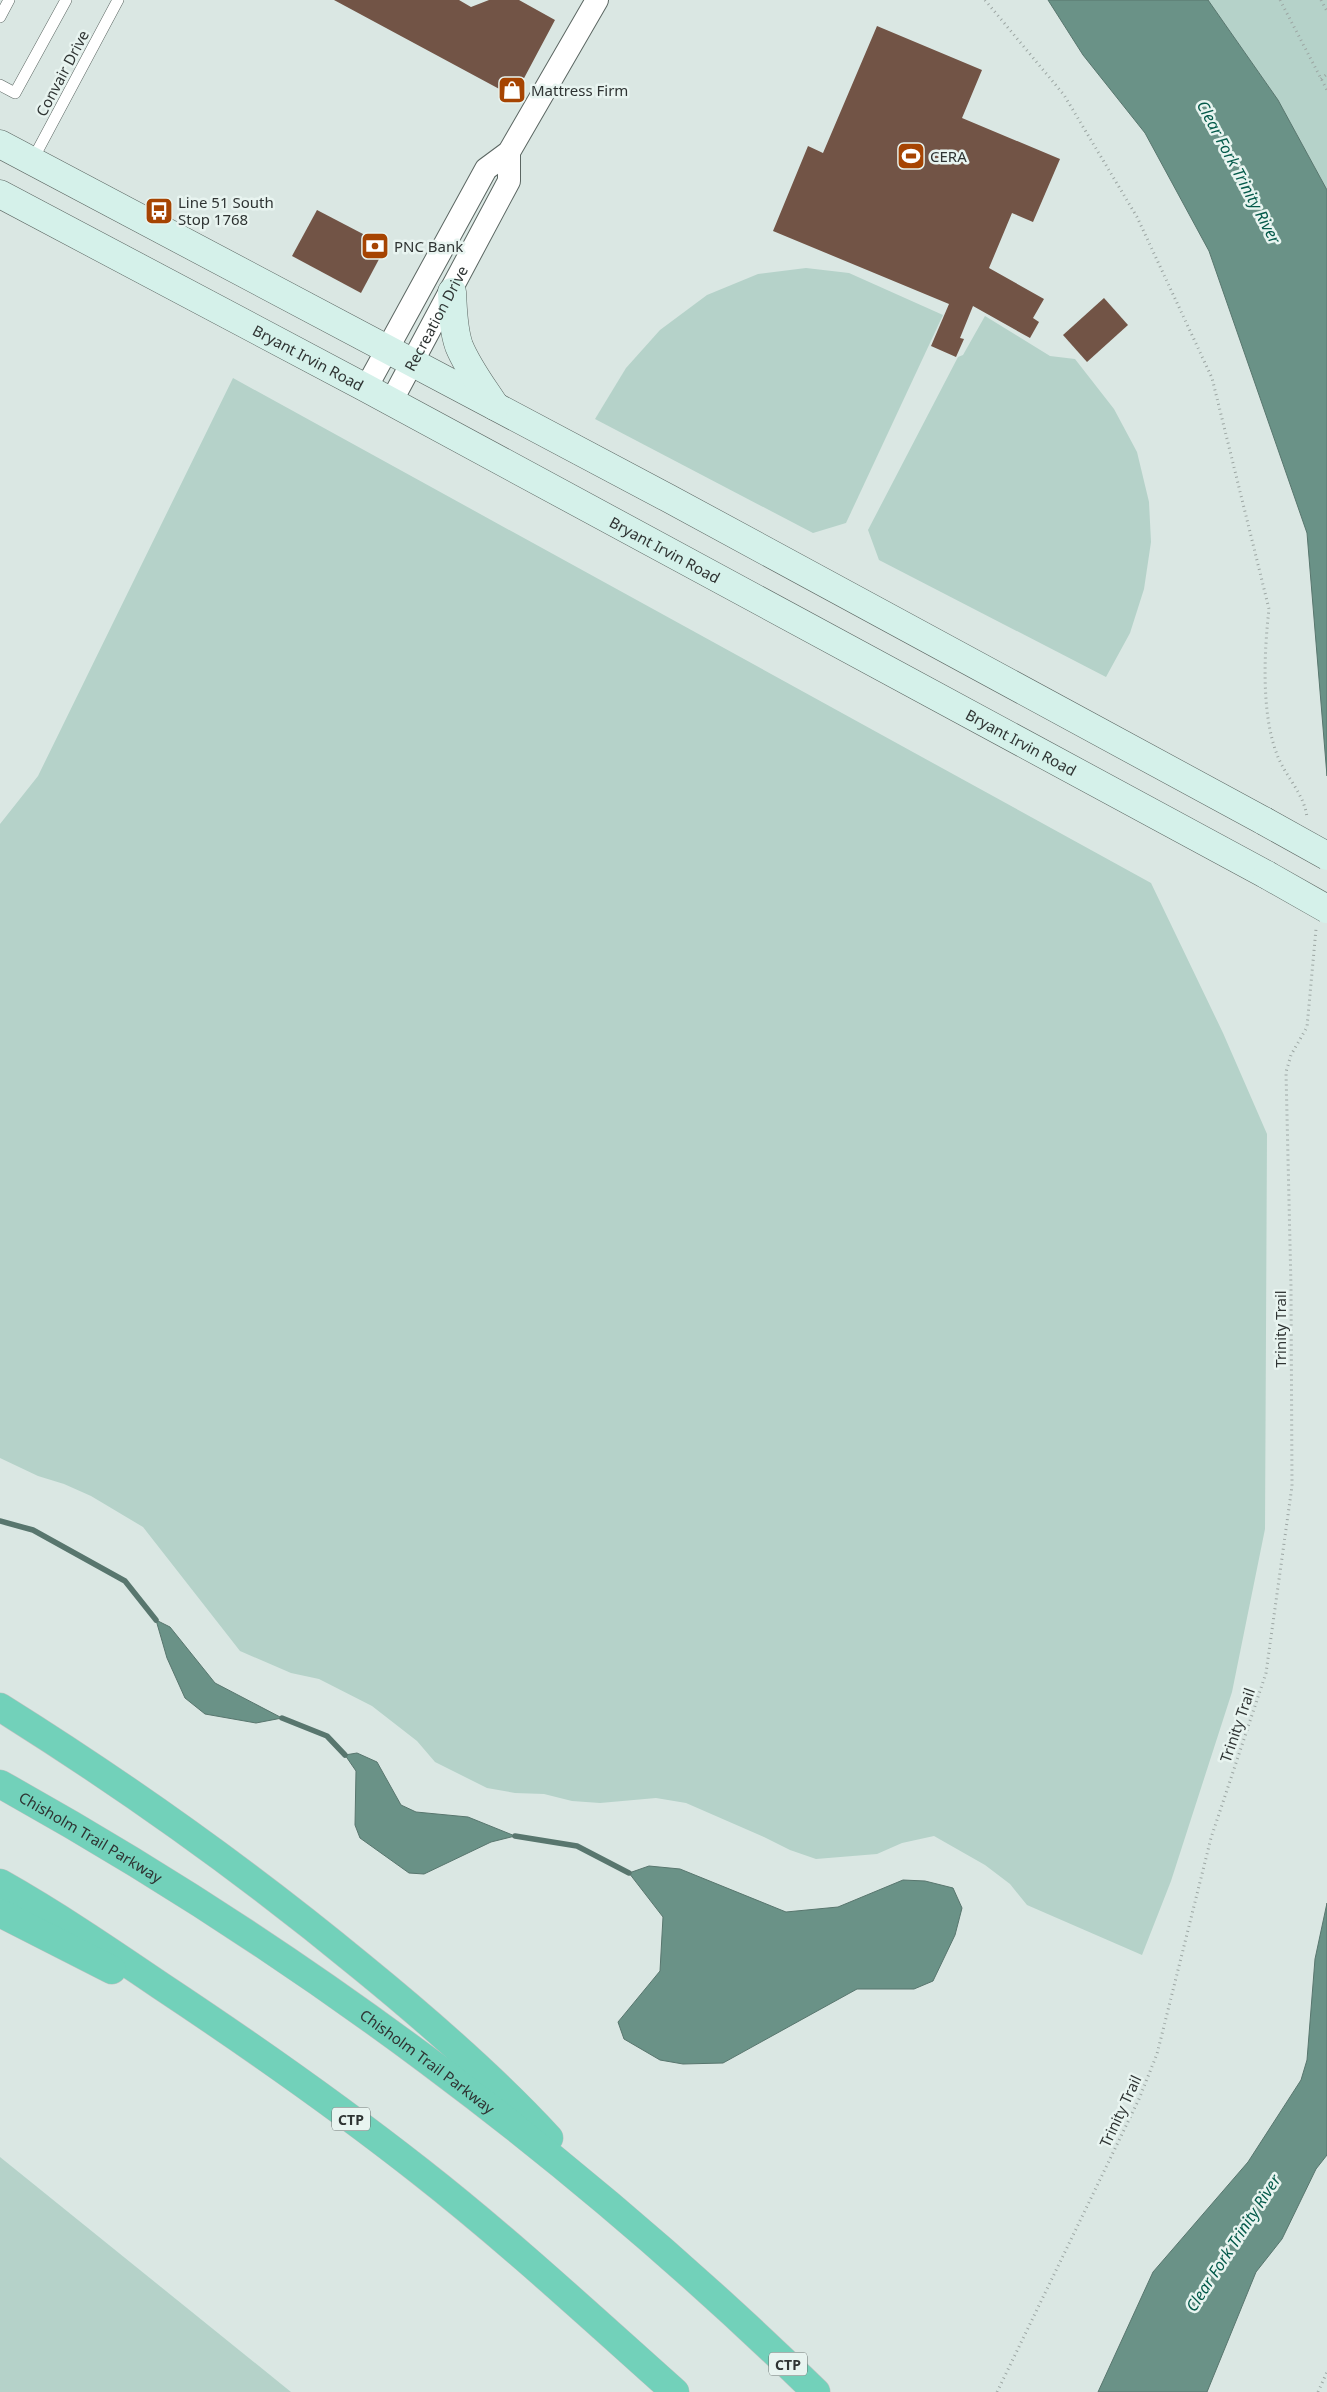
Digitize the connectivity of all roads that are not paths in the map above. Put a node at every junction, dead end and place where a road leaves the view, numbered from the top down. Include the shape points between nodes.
1 (9, 0) edge
2 (66, 0) edge
3 (118, 0) edge
4 (597, 0) edge
5 (0, 17) edge
6 (0, 85) edge
7 (0, 144) edge
8 (510, 152) junction
9 (32, 161) junction
10 (0, 194) edge
11 (452, 292) junction
12 (387, 350) junction
13 (412, 363) junction
14 (366, 388) junction
15 (391, 402) junction
16 (498, 409) junction
17 (1327, 856) edge
18 (1322, 915) edge
19 (0, 1707) edge
20 (0, 1784) edge
21 (0, 1882) edge
22 (0, 1913) edge
23 (233, 2033) junction
24 (612, 2207) junction
25 (675, 2392) edge
26 (816, 2392) edge

1 - 5 lane
2 - 6 lane via 15,93
3 - 9 lane, Convair Drive
4 - 8 street, Recreation Drive
7 - 9 main road
8 - 11 street, Recreation Drive via 510,181
8 - 12 street, Recreation Drive via 486,169
9 - 12 main road
10 - 14 main road, Bryant Irvin Road
11 - 13 street, Recreation Drive
11 - 16 main road via 459,345 473,373
12 - 13 main road
12 - 14 street, Recreation Drive
13 - 15 street, Recreation Drive
13 - 16 main road
14 - 15 main road, Bryant Irvin Road
15 - 18 main road, Bryant Irvin Road, bridge via 1267,875
16 - 17 main road, bridge
19 - 24 highway via 90,1764 203,1843 318,1931 515,2101
20 - 24 highway, Chisholm Trail Parkway / CTP via 136,1863 309,1976 486,2105
21 - 23 highway, CTP
22 - 23 highway
23 - 25 highway, CTP via 422,2172
24 - 26 highway, Chisholm Trail Parkway / CTP via 760,2337

